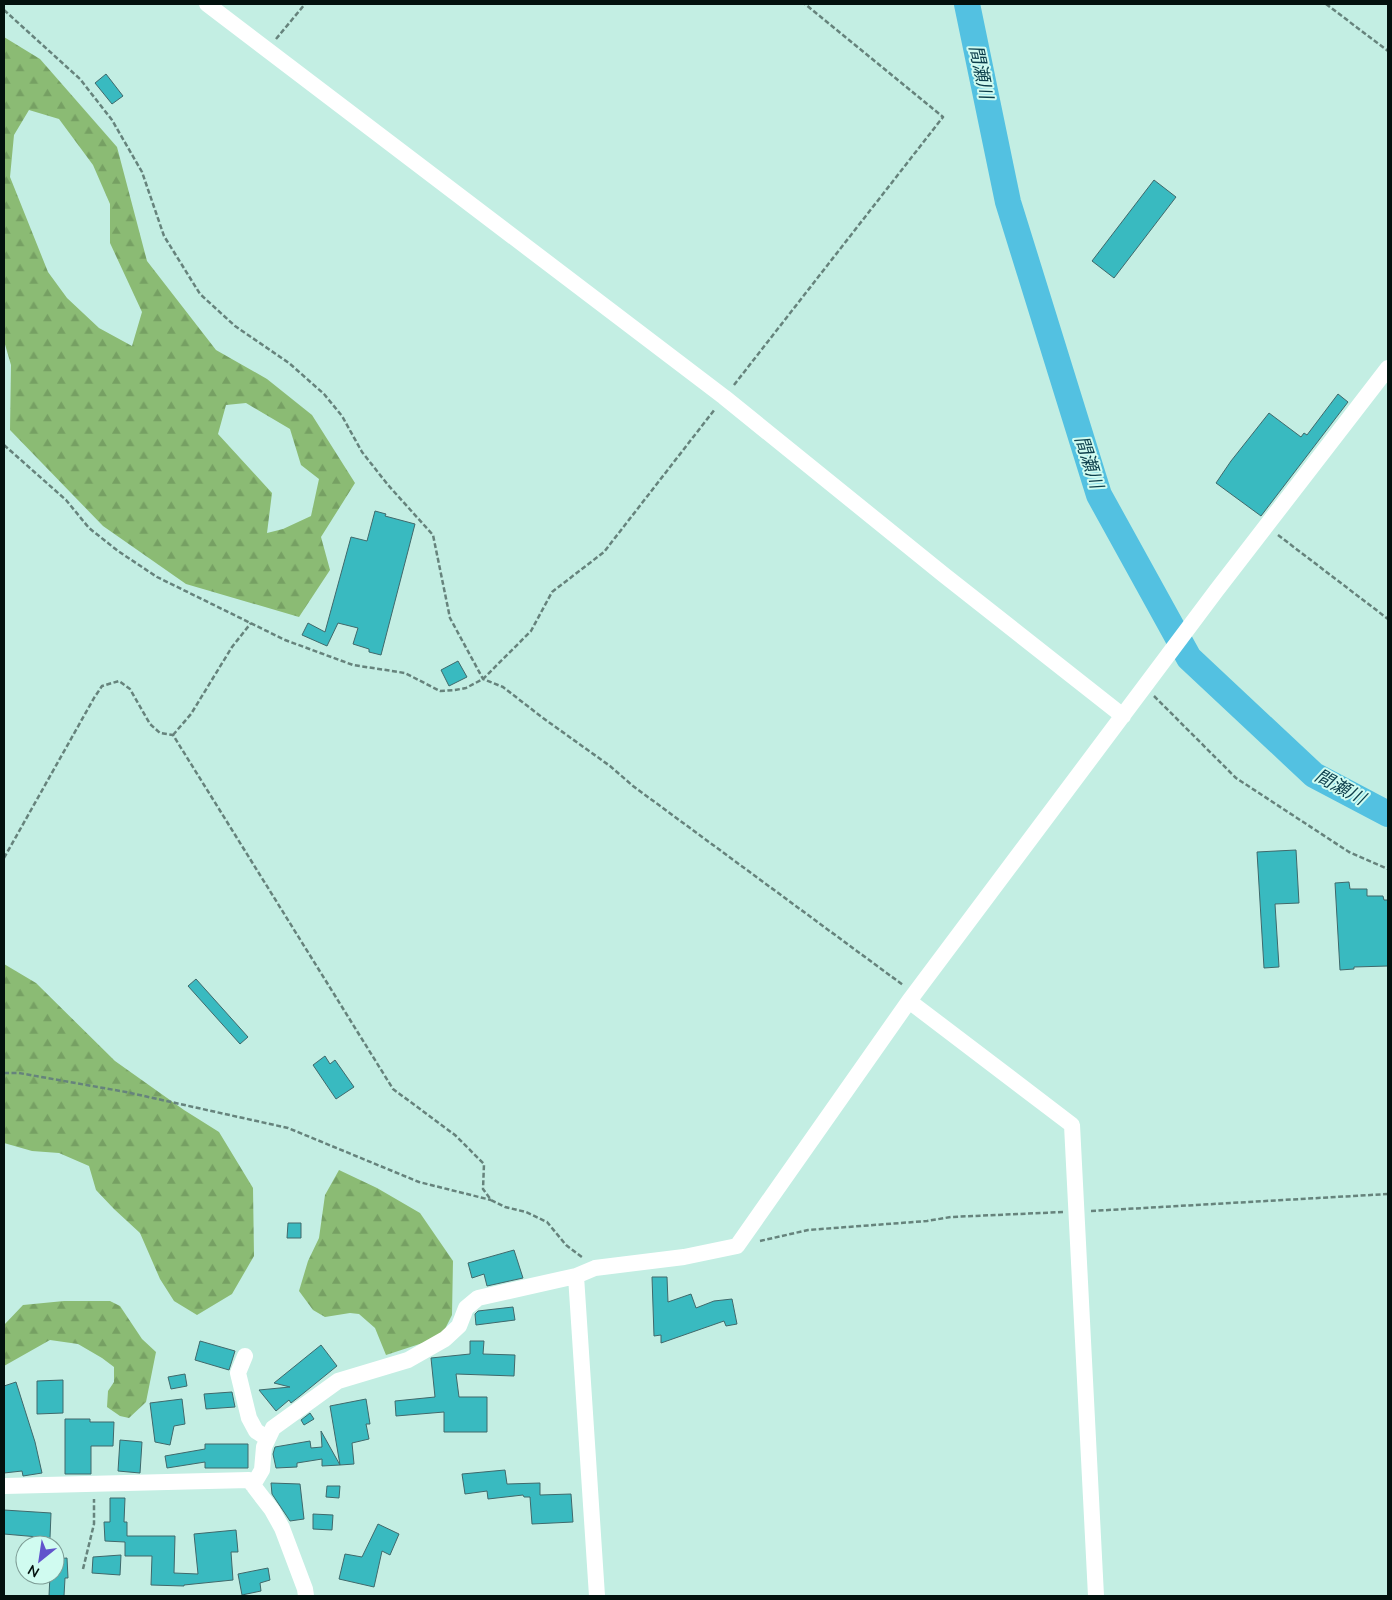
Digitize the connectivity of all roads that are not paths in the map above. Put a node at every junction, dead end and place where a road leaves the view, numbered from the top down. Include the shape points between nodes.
1 (207, 4) edge
2 (1388, 368) edge
3 (1123, 716) junction
4 (911, 997) junction
5 (576, 1276) junction
6 (245, 1356) dead end
7 (268, 1439) junction
8 (253, 1485) junction
9 (4, 1486) edge
10 (306, 1596) edge
11 (597, 1596) edge
12 (1096, 1596) edge

1 - 3 street via 724,397
2 - 3 street
3 - 4 street
4 - 5 street via 737,1246 684,1257 595,1268
4 - 12 street via 1072,1126
5 - 7 street via 478,1298 466,1308 459,1326 445,1339 408,1360 338,1382 274,1428
5 - 11 street
6 - 7 street via 238,1373 250,1418 256,1431
7 - 8 street via 262,1470
8 - 9 street via 249,1480
8 - 10 street via 282,1528

